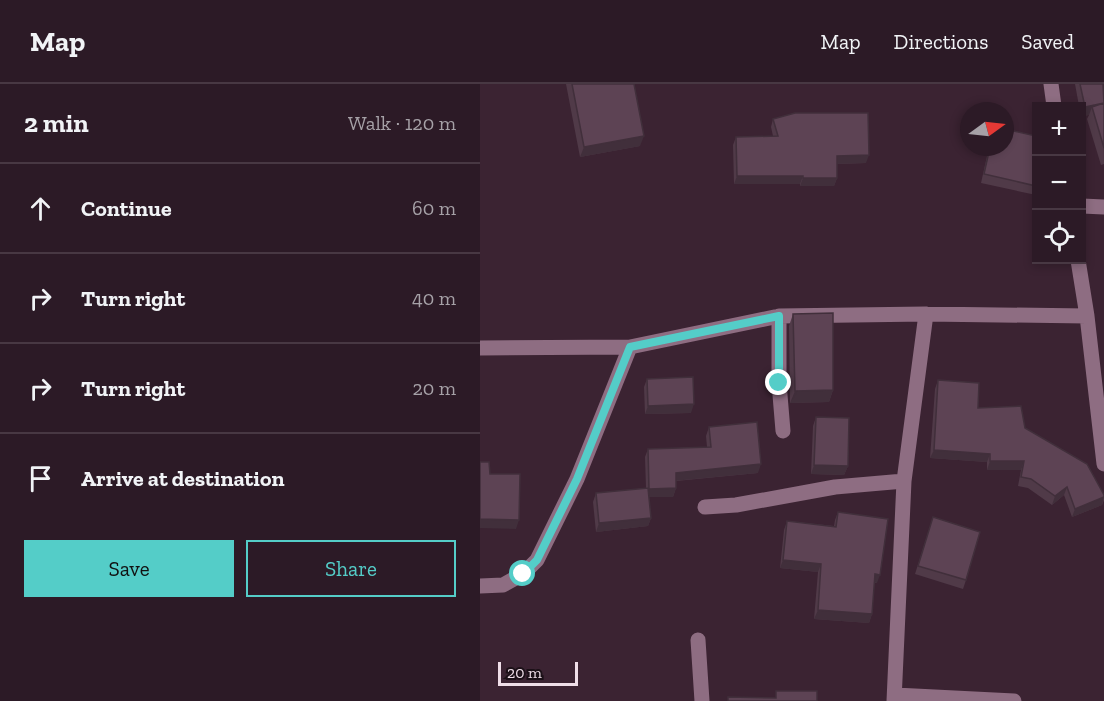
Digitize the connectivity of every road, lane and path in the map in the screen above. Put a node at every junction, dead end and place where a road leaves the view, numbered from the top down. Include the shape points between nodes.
1 (1051, 84) edge
2 (1053, 102) edge
3 (1086, 206) edge
4 (1104, 207) edge
5 (1079, 264) edge
6 (926, 314) junction
7 (779, 316) junction
8 (1087, 316) junction
9 (630, 347) junction
10 (480, 348) edge
11 (783, 431) dead end
12 (1104, 464) edge
13 (904, 481) junction
14 (705, 507) dead end
15 (480, 586) edge
16 (698, 640) dead end
17 (894, 698) edge
18 (702, 701) edge
19 (1014, 701) edge

1 - 2 street
3 - 4 street
5 - 8 street
6 - 7 street
6 - 8 street
6 - 13 street
7 - 9 street
7 - 11 street
8 - 12 street
9 - 10 street
9 - 15 street via 577,479 537,560 503,585
13 - 14 street
13 - 17 street
16 - 18 street
17 - 19 street

